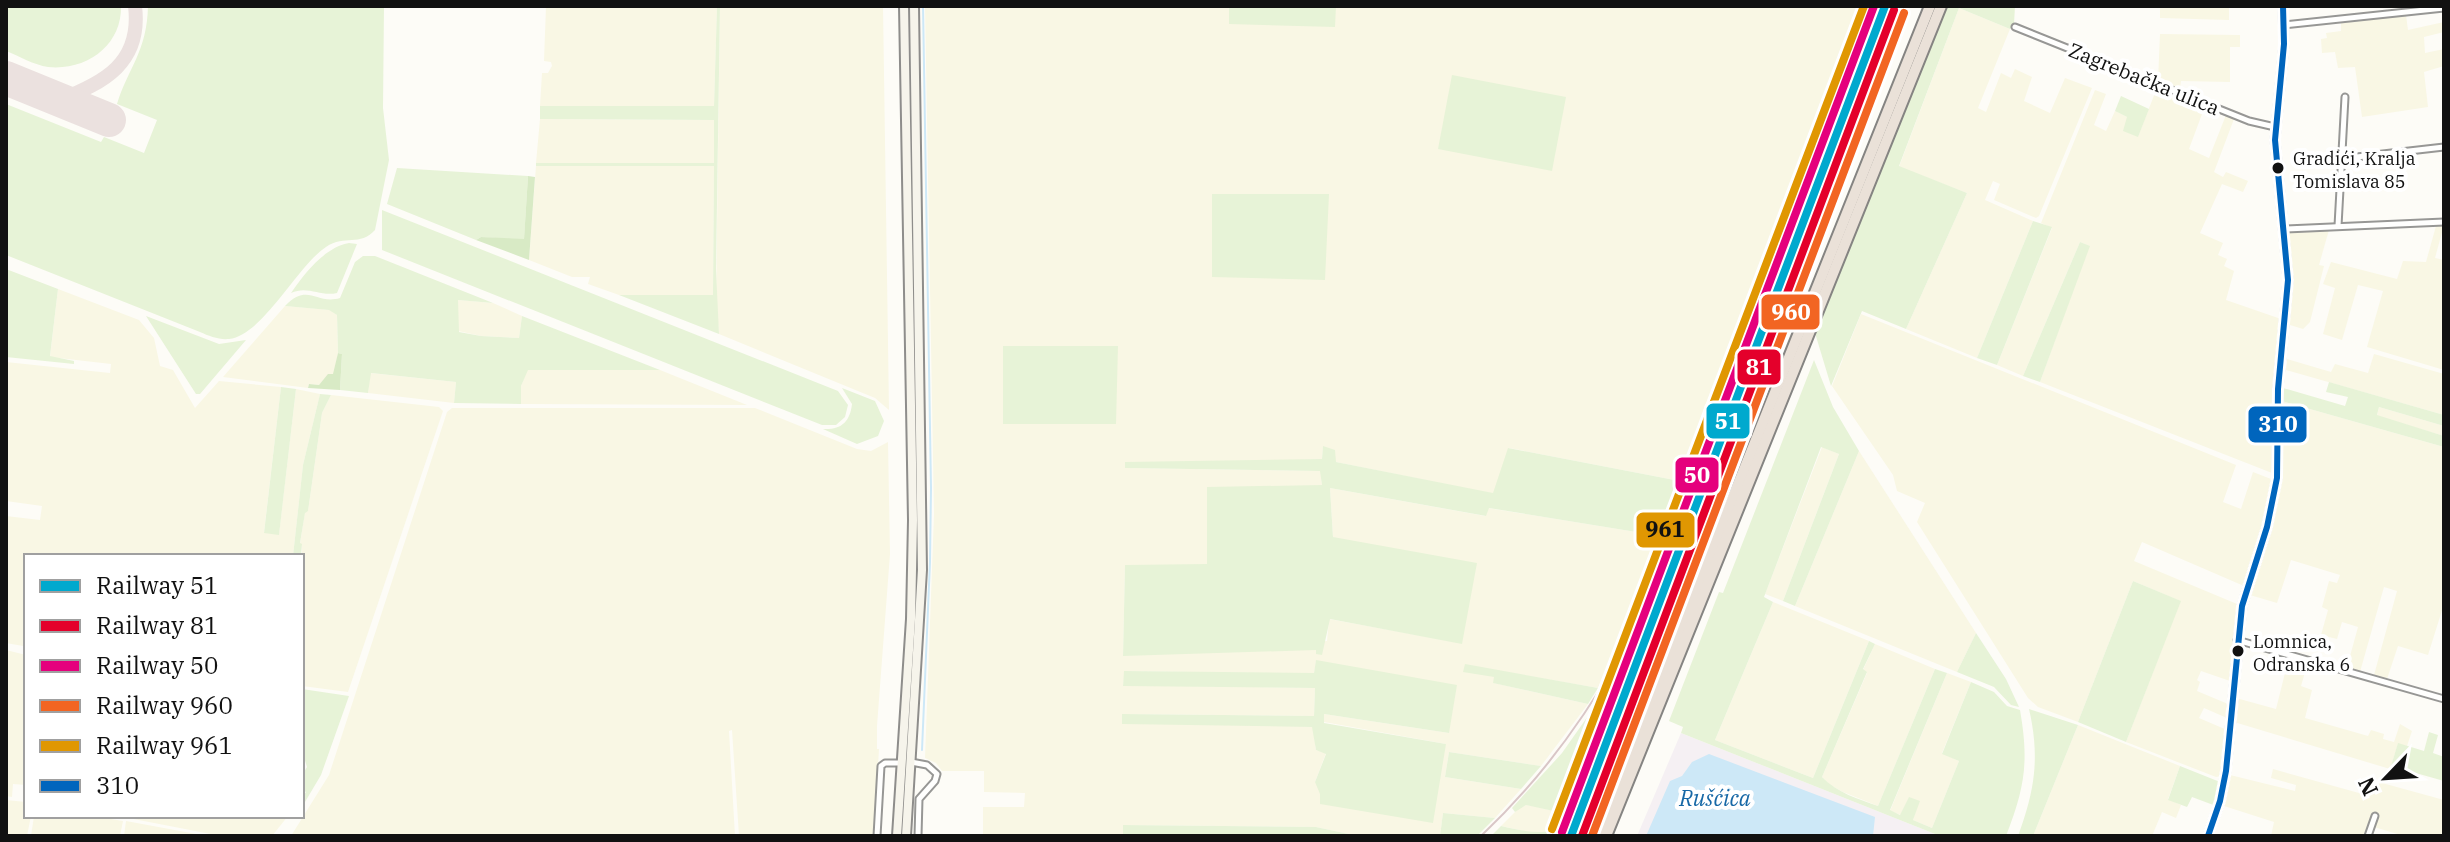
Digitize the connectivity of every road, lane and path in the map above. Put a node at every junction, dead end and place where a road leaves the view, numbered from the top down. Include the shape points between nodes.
1 (904, 6) edge
2 (914, 6) edge
3 (1930, 6) edge
4 (1941, 6) edge
5 (2283, 6) edge
6 (2444, 8) edge
7 (2284, 25) junction
8 (2015, 27) dead end
9 (2345, 97) dead end
10 (2275, 127) junction
11 (2444, 147) edge
12 (2339, 159) junction
13 (2444, 222) edge
14 (2338, 226) junction
15 (2283, 229) junction
16 (2237, 640) junction
17 (2444, 699) edge
18 (906, 762) junction
19 (2375, 816) dead end
20 (877, 836) edge
21 (897, 836) edge
22 (906, 836) edge
23 (918, 836) edge
24 (1597, 836) edge
25 (1606, 836) edge
26 (2208, 836) edge
27 (2368, 836) edge

1 - 18 main road via 913,520
2 - 18 main road via 922,519 916,686
3 - 24 highway
4 - 25 highway
5 - 7 street
6 - 7 street
7 - 10 street
8 - 10 street, Zagrebačka ulica
9 - 12 street
10 - 15 street
11 - 12 street
12 - 14 street
13 - 14 street
14 - 15 street
15 - 16 street via 2287,294 2275,490
16 - 17 street
16 - 26 street via 2226,771
18 - 20 street via 881,766
18 - 21 main road
18 - 22 main road
18 - 23 street via 927,765 937,774 919,799
19 - 27 street

